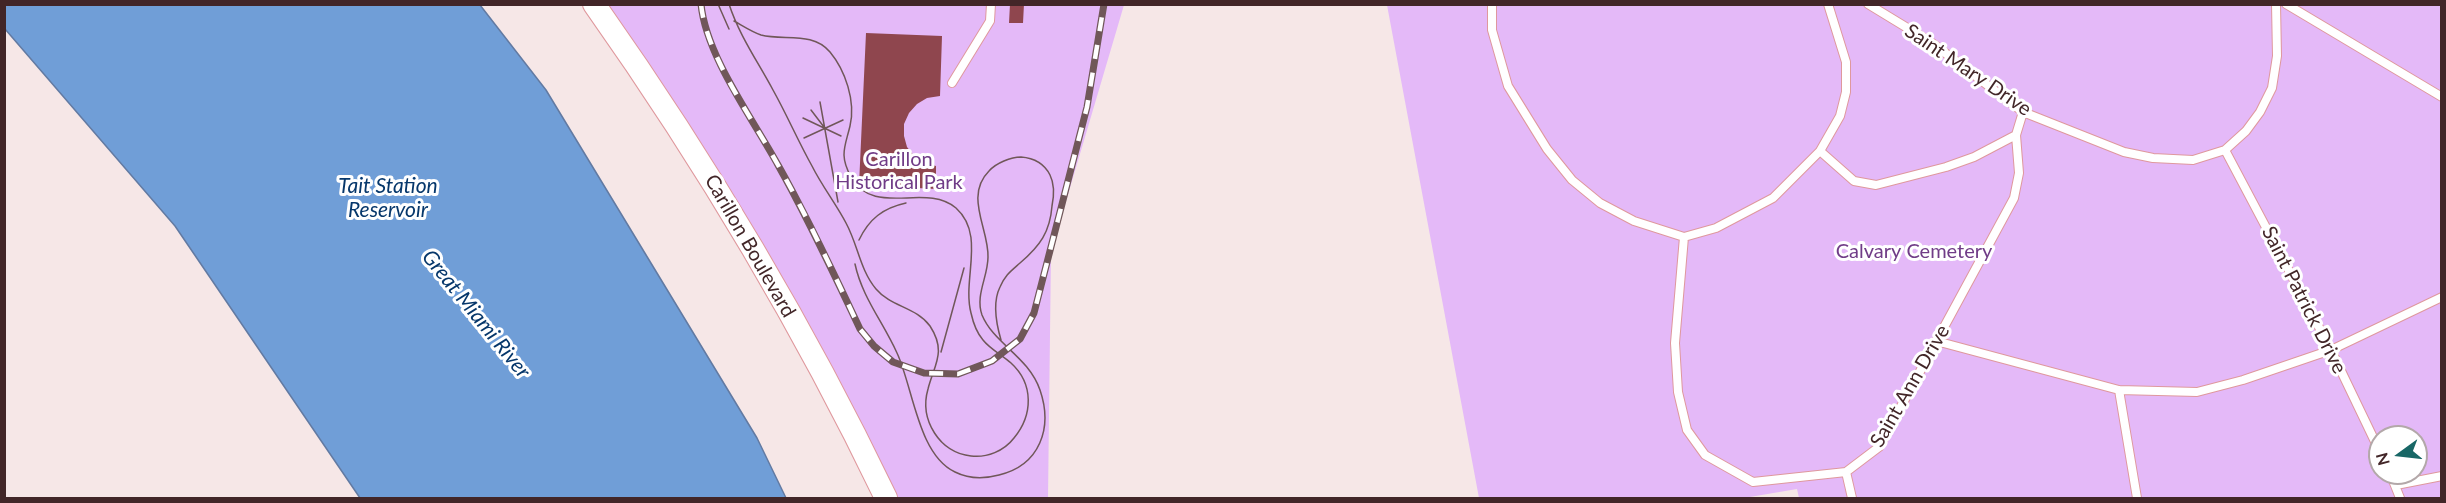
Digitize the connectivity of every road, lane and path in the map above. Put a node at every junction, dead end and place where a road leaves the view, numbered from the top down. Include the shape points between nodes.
1 (594, 4) edge
2 (991, 4) edge
3 (1492, 4) edge
4 (1828, 4) edge
5 (1868, 4) edge
6 (2276, 4) edge
7 (2286, 4) edge
8 (952, 83) dead end
9 (2442, 97) edge
10 (2022, 112) junction
11 (2016, 135) junction
12 (2225, 150) junction
13 (1820, 151) junction
14 (1684, 237) junction
15 (2442, 297) edge
16 (1936, 341) junction
17 (2331, 350) junction
18 (2119, 390) junction
19 (2368, 427) edge
20 (1846, 472) junction
21 (2396, 485) edge
22 (886, 498) edge
23 (1852, 498) edge
24 (2137, 498) edge
25 (2400, 498) edge

1 - 22 street, Carillon Boulevard via 735,218 825,376
2 - 8 lane via 990,21
3 - 14 lane via 1492,30 1509,86 1547,149 1600,203 1634,221
4 - 13 lane via 1846,62 1846,92 1840,116
5 - 10 lane, Saint Mary Drive via 1932,43
6 - 12 lane, Saint Mary Drive via 2277,56 2272,88 2246,131
7 - 9 lane
10 - 11 lane, Saint Ann Drive
10 - 12 lane, Saint Mary Drive via 2124,152 2153,158 2193,160
11 - 13 lane via 1974,157 1876,185 1854,181
11 - 16 lane, Saint Ann Drive via 2019,173 2014,198
12 - 17 lane, Saint Patrick Drive
13 - 14 lane via 1773,198 1716,228
14 - 20 lane via 1675,342 1678,392 1687,430 1705,455 1753,482
15 - 17 lane
16 - 18 lane
16 - 20 lane, Saint Ann Drive via 1879,447
17 - 18 lane via 2197,392
17 - 19 lane, Saint Patrick Drive
18 - 24 lane
20 - 23 lane
21 - 25 lane

